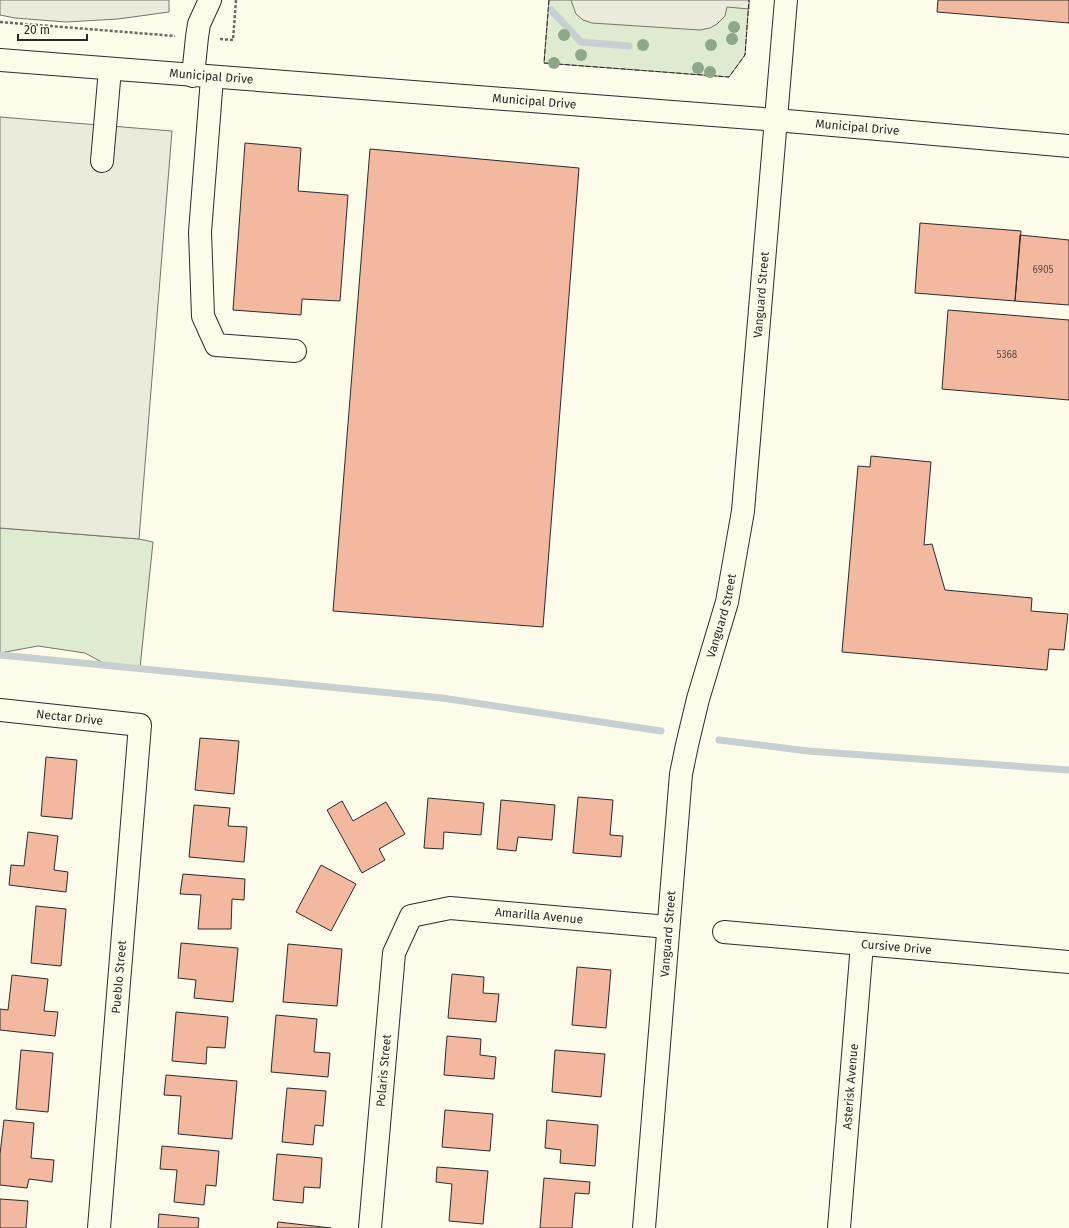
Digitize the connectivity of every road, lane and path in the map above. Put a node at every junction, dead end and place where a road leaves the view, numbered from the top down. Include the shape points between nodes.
1 (210, 0) edge
2 (236, 0) edge
3 (786, 0) edge
4 (0, 22) edge
5 (197, 37) junction
6 (0, 60) edge
7 (110, 69) junction
8 (202, 77) junction
9 (776, 120) junction
10 (1069, 146) edge
11 (102, 161) dead end
12 (295, 351) dead end
13 (0, 710) edge
14 (140, 725) joint
15 (411, 916) joint
16 (668, 927) junction
17 (724, 932) dead end
18 (862, 944) junction
19 (1069, 962) edge
20 (99, 1228) edge
21 (370, 1228) edge
22 (644, 1228) edge
23 (839, 1228) edge

1 - 5 street
2 - 5 path via 233,40
3 - 9 street, Vanguard Street
4 - 5 path
5 - 8 street
6 - 7 street, Municipal Drive
7 - 8 street, Municipal Drive
7 - 11 street
8 - 9 street, Municipal Drive
8 - 12 street via 200,232 203,316 216,345
9 - 10 street, Municipal Drive
9 - 16 street, Vanguard Street via 743,511 727,602 686,744 681,774
13 - 14 street, Nectar Drive
14 - 20 street, Pueblo Street
15 - 16 street, Amarilla Avenue via 450,908
15 - 21 street, Polaris Street via 394,953
16 - 22 street, Vanguard Street
17 - 18 street, Cursive Drive
18 - 19 street, Cursive Drive
18 - 23 street, Asterisk Avenue

